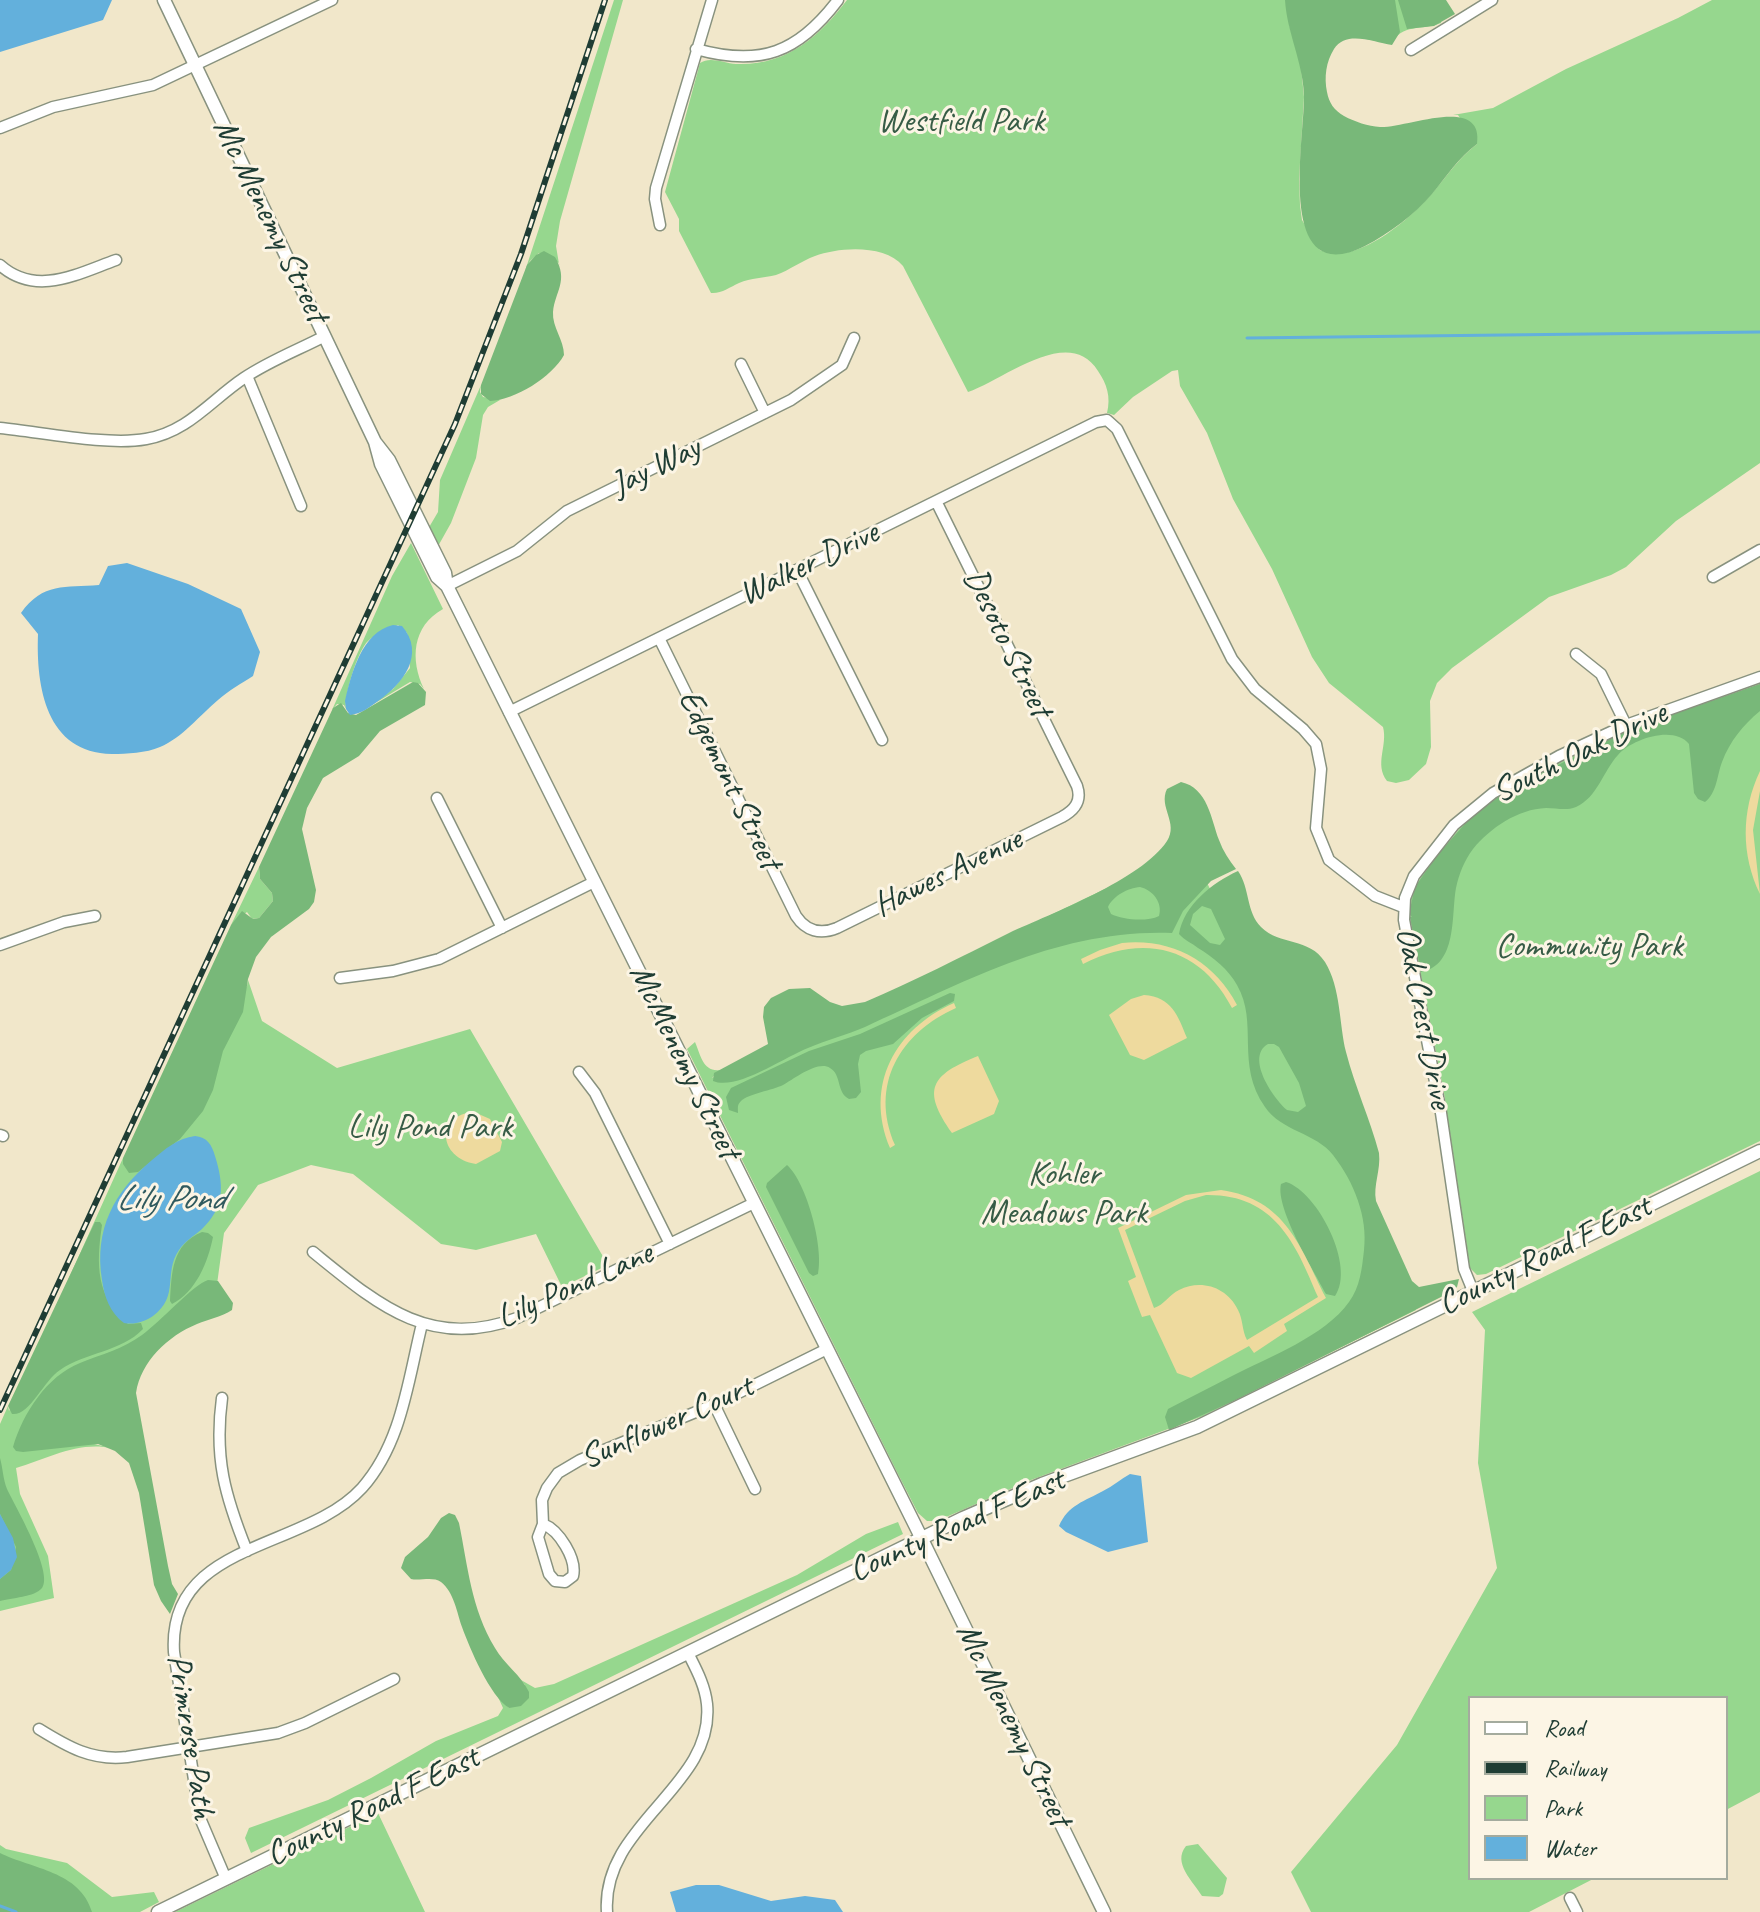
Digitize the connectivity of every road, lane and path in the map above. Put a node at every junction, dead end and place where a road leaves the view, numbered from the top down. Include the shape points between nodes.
1 (164, 0) edge
2 (332, 0) edge
3 (712, 0) edge
4 (838, 0) edge
5 (1492, 0) edge
6 (696, 49) junction
7 (1411, 50) dead end
8 (195, 66) junction
9 (0, 128) edge
10 (660, 225) dead end
11 (116, 260) dead end
12 (0, 265) edge
13 (325, 336) junction
14 (854, 338) dead end
15 (741, 364) dead end
16 (247, 376) junction
17 (765, 413) junction
18 (1109, 421) joint
19 (0, 428) edge
20 (375, 442) joint
21 (936, 501) junction
22 (301, 506) dead end
23 (1760, 550) edge
24 (797, 570) junction
25 (1713, 577) dead end
26 (447, 586) junction
27 (659, 638) junction
28 (1576, 654) dead end
29 (1760, 677) edge
30 (509, 712) junction
31 (1626, 725) junction
32 (882, 740) dead end
33 (1077, 786) joint
34 (437, 798) dead end
35 (594, 882) junction
36 (1403, 907) junction
37 (95, 916) dead end
38 (800, 921) joint
39 (502, 928) junction
40 (0, 945) edge
41 (340, 978) dead end
42 (579, 1072) dead end
43 (1760, 1151) edge
44 (754, 1203) junction
45 (670, 1244) junction
46 (313, 1252) dead end
47 (1473, 1291) junction
48 (422, 1324) junction
49 (827, 1349) junction
50 (222, 1398) dead end
51 (714, 1404) junction
52 (755, 1489) dead end
53 (543, 1524) junction
54 (921, 1538) junction
55 (247, 1551) junction
56 (688, 1653) junction
57 (394, 1679) dead end
58 (39, 1729) dead end
59 (188, 1747) junction
60 (226, 1879) junction
61 (1570, 1898) dead end
62 (158, 1912) edge
63 (607, 1912) edge
64 (1104, 1912) edge
65 (1577, 1912) edge

1 - 8 street, Mc Menemy Street
2 - 8 street
3 - 6 street
4 - 6 street via 810,33 780,51 738,57
5 - 7 street
6 - 10 street via 656,188
8 - 9 street via 153,85 53,107
8 - 13 street, Mc Menemy Street
11 - 12 street via 40,283 18,278
13 - 16 street
13 - 20 street, Mc Menemy Street
14 - 17 street, Jay Way via 838,368
15 - 17 street
16 - 19 street via 191,421 162,436 116,440
16 - 22 street
17 - 26 street, Jay Way via 561,515 520,549
18 - 21 street, Walker Drive via 1096,422
18 - 36 street, Oak Crest Drive via 1232,659 1255,689 1316,744 1321,769 1316,828 1327,857 1375,896
20 - 26 street, McMenemy Street via 389,460
21 - 24 street, Walker Drive
21 - 33 street, Desoto Street
23 - 25 street
24 - 27 street, Walker Drive
24 - 32 street
26 - 30 street, McMenemy Street
27 - 30 street, Walker Drive
27 - 38 street, Edgemont Street
28 - 31 street via 1599,672
29 - 31 street, South Oak Drive
30 - 35 street, McMenemy Street
31 - 36 street, South Oak Drive via 1506,784 1472,808 1414,876
33 - 38 street, Hawes Avenue via 1078,801 1067,814 851,922 823,933
34 - 39 street
35 - 39 street
35 - 44 street, McMenemy Street
36 - 47 street, Oak Crest Drive via 1464,1269
37 - 40 street
39 - 41 street via 421,965
42 - 45 street via 595,1093
43 - 47 street, County Road F East
44 - 45 street, Lily Pond Lane
44 - 49 street, McMenemy Street
45 - 48 street, Lily Pond Lane via 510,1321 475,1328
46 - 48 street, Lily Pond Lane via 374,1301
47 - 54 street, County Road F East via 1197,1427 1024,1491
48 - 55 street, Primrose Path via 394,1435 370,1479 322,1520
49 - 51 street, Sunflower Court
49 - 54 street, McMenemy Street
50 - 55 street via 219,1465
51 - 52 street
51 - 53 street, Sunflower Court via 561,1470 544,1496
53 - 53 street, Sunflower Court via 538,1537 549,1574 558,1582 568,1581 574,1573 572,1560 553,1529
54 - 56 street, County Road F East
54 - 64 street, Mc Menemy Street
55 - 59 street, Primrose Path via 203,1576 178,1615 174,1647
56 - 60 street, County Road F East
56 - 63 street via 707,1702 702,1744 618,1855 608,1883
57 - 59 street via 287,1730
58 - 59 street via 99,1757
59 - 60 street, Primrose Path via 202,1825
60 - 62 street, County Road F East
61 - 65 street

